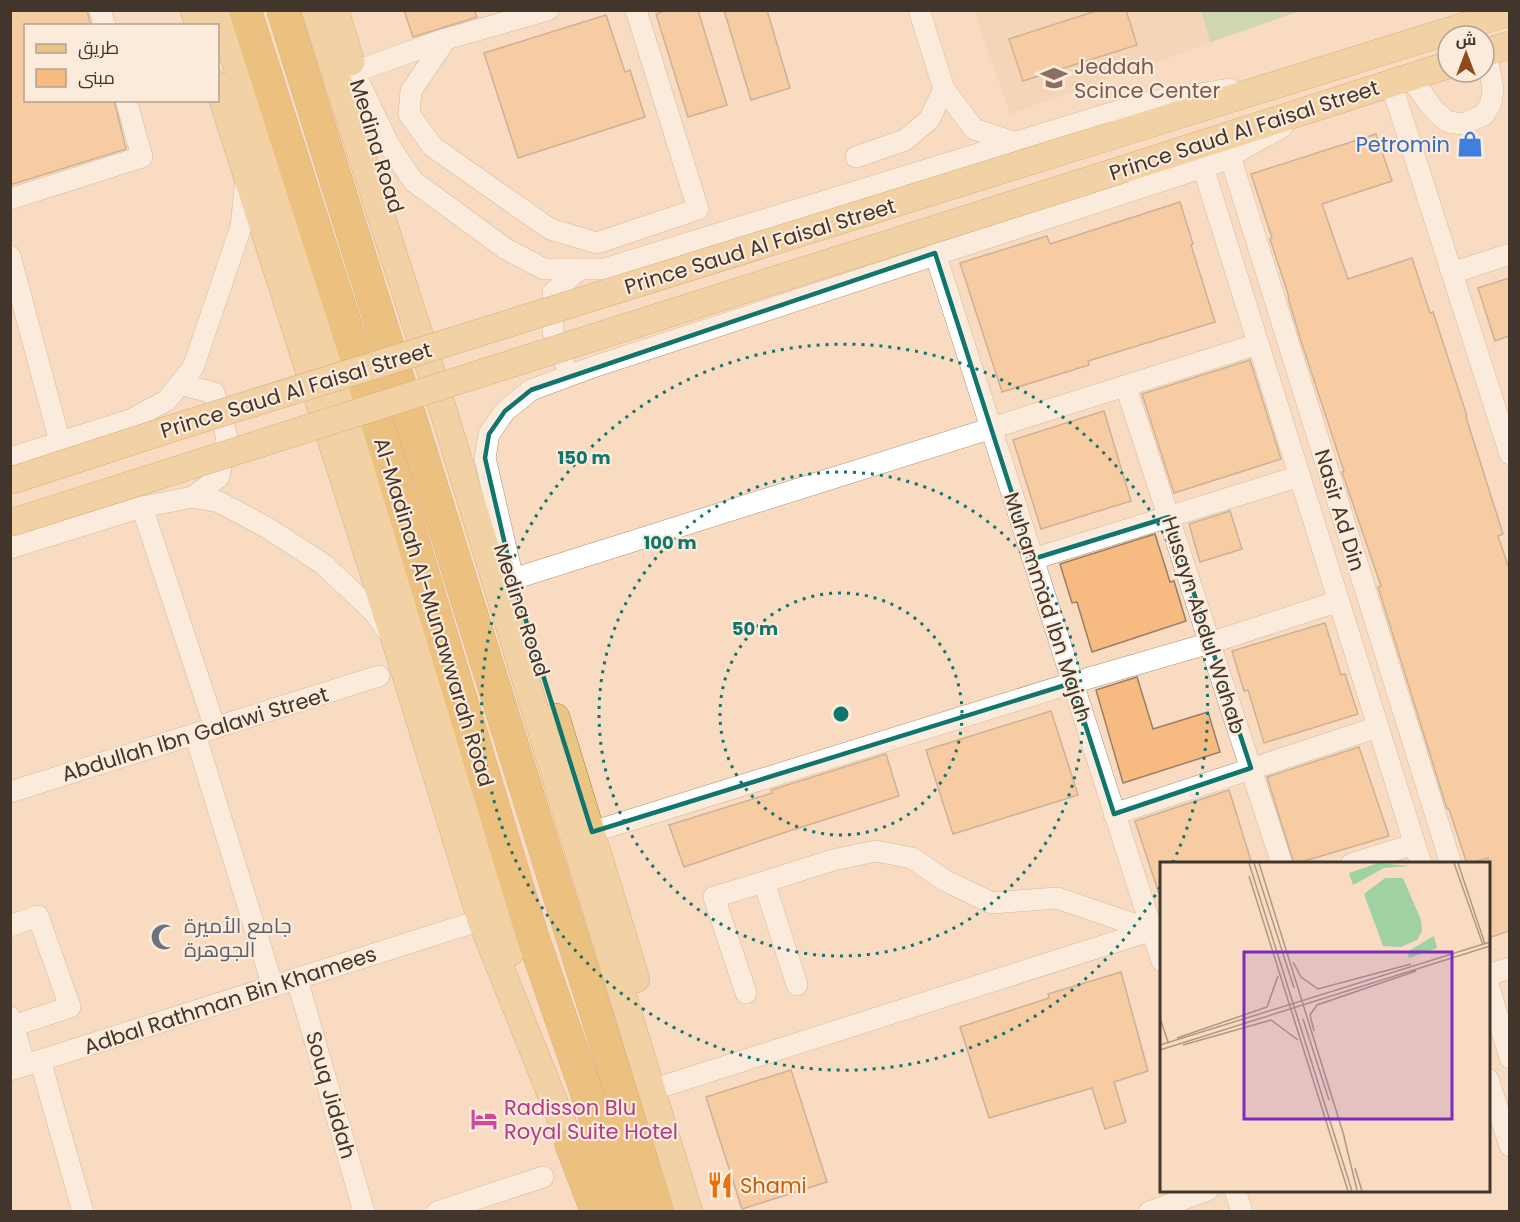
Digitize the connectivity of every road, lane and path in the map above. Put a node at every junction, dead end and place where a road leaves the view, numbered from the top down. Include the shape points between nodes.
1 (219, 10) edge
2 (245, 10) edge
3 (283, 10) edge
4 (315, 10) edge
5 (335, 10) edge
6 (548, 10) edge
7 (636, 10) edge
8 (919, 10) edge
9 (1509, 12) edge
10 (480, 20) edge
11 (446, 39) junction
12 (1436, 69) edge
13 (354, 72) junction
14 (1296, 78) junction
15 (1400, 80) junction
16 (1493, 84) edge
17 (219, 88) edge
18 (944, 89) junction
19 (127, 102) edge
20 (1316, 107) junction
21 (1016, 143) junction
22 (1230, 156) junction
23 (856, 157) dead end
24 (1203, 167) junction
25 (246, 175) junction
26 (10, 199) edge
27 (935, 253) junction
28 (1509, 254) edge
29 (10, 256) edge
30 (579, 269) junction
31 (1452, 273) junction
32 (1258, 344) junction
33 (424, 350) junction
34 (593, 366) junction
35 (335, 378) junction
36 (180, 384) junction
37 (436, 387) junction
38 (1126, 387) junction
39 (348, 416) junction
40 (991, 428) junction
41 (60, 442) junction
42 (1509, 454) edge
43 (10, 458) edge
44 (1300, 476) junction
45 (10, 481) edge
46 (193, 497) junction
47 (142, 507) junction
48 (1168, 517) junction
49 (10, 523) edge
50 (10, 548) edge
51 (1033, 559) junction
52 (513, 579) junction
53 (1339, 601) junction
54 (396, 643) junction
55 (1210, 644) junction
56 (379, 676) dead end
57 (1072, 683) junction
58 (1378, 726) junction
59 (205, 731) junction
60 (1251, 768) junction
61 (10, 792) edge
62 (1114, 814) junction
63 (592, 832) junction
64 (1418, 854) edge
65 (1281, 862) edge
66 (1364, 862) edge
67 (1450, 862) edge
68 (764, 882) junction
69 (481, 920) junction
70 (10, 926) edge
71 (1156, 928) edge
72 (1160, 954) edge
73 (1509, 968) edge
74 (1490, 974) edge
75 (297, 979) junction
76 (797, 985) dead end
77 (273, 987) junction
78 (1490, 991) edge
79 (746, 993) dead end
80 (12, 1021) edge
81 (1509, 1058) edge
82 (26, 1065) edge
83 (667, 1085) junction
84 (1490, 1092) edge
85 (571, 1144) junction
86 (1509, 1146) edge
87 (543, 1177) dead end
88 (1205, 1192) edge
89 (1235, 1192) edge
90 (487, 1204) edge
91 (83, 1212) edge
92 (364, 1212) edge
93 (436, 1212) edge
94 (592, 1212) edge
95 (597, 1212) edge
96 (628, 1212) edge
97 (658, 1212) edge
98 (689, 1212) edge
99 (699, 1212) edge
100 (1149, 1212) edge
101 (1242, 1212) edge

1 - 35 main road
2 - 96 highway, Al-Madinah Al-Munawwarah Road via 381,437 532,935
3 - 97 highway, Al-Madinah Al-Munawwarah Road
4 - 33 main road
5 - 13 main road, Medina Road
6 - 10 street
7 - 11 street via 698,209 597,243 550,229 433,147 409,114 411,91
8 - 18 street
9 - 14 main road, Prince Saud Al Faisal Street
10 - 11 street
11 - 13 street
12 - 15 main road, Prince Saud Al Faisal Street
13 - 30 street via 389,145 412,181 506,249 544,269
13 - 52 main road, Medina Road
14 - 21 street via 1144,104
14 - 33 main road, Prince Saud Al Faisal Street, bridge
15 - 16 street via 1448,122 1463,124 1484,115 1491,104
15 - 20 main road, Prince Saud Al Faisal Street
15 - 31 street
17 - 25 main road
18 - 21 street via 974,129
18 - 23 street via 929,120 905,140
19 - 26 street via 142,156
20 - 22 street
20 - 37 main road, Prince Saud Al Faisal Street, bridge
21 - 30 street via 604,269
22 - 24 street
22 - 67 street, Nasir Ad Din
24 - 27 street
24 - 32 street, Nasir Ad Din
25 - 36 street via 242,227 193,368
25 - 54 main road
27 - 34 street
27 - 40 street, Muhammad Ibn Majah
28 - 31 street
29 - 41 street
30 - 34 street via 553,293 553,332 565,364
31 - 42 street
32 - 38 street
32 - 44 street, Nasir Ad Din
33 - 35 main road, Prince Saud Al Faisal Street, bridge
33 - 37 main road
34 - 52 street via 531,390 505,411 489,434 485,458
35 - 39 main road
35 - 45 main road, Prince Saud Al Faisal Street, bridge
36 - 41 street via 165,401 130,420
36 - 46 street via 214,393 227,437 219,477
37 - 39 main road, Prince Saud Al Faisal Street, bridge
37 - 98 main road
38 - 40 street
38 - 48 street, Husayn Abdul Wahab
39 - 49 main road, Prince Saud Al Faisal Street, bridge
39 - 85 main road
40 - 51 street, Muhammad Ibn Majah
40 - 52 street
41 - 43 street
44 - 48 street
44 - 53 street, Nasir Ad Din
46 - 47 street
46 - 54 street via 219,502 323,564 374,612
47 - 50 street
47 - 59 street
48 - 51 street
48 - 55 street, Husayn Abdul Wahab
51 - 57 street, Muhammad Ibn Majah
52 - 63 main road, Medina Road
53 - 55 street
53 - 58 street, Nasir Ad Din
54 - 69 main road
55 - 57 street
55 - 60 street, Husayn Abdul Wahab
56 - 59 street, Abdullah Ibn Galawi Street
57 - 62 street, Muhammad Ibn Majah
57 - 63 street
58 - 60 street
58 - 64 street, Nasir Ad Din
59 - 61 street, Abdullah Ibn Galawi Street
59 - 77 street
60 - 62 street
60 - 65 street, Husayn Abdul Wahab
62 - 71 street, Muhammad Ibn Majah
63 - 83 main road, Medina Road
64 - 66 street
68 - 71 street via 876,851 912,858 992,903 1057,898
68 - 76 street
68 - 79 street via 714,897
69 - 75 street, Adbal Rathman Bin Khamees
69 - 85 main road
70 - 80 street via 39,916 70,1007
71 - 72 street, Muhammad Ibn Majah
71 - 83 street
73 - 74 street
75 - 77 street, Adbal Rathman Bin Khamees
75 - 92 street, Souq Jiddah
77 - 82 street, Adbal Rathman Bin Khamees
78 - 81 street
80 - 82 street
82 - 91 street
83 - 99 main road, Medina Road
84 - 86 street
85 - 94 main road
85 - 95 highway
87 - 90 street
88 - 100 street
89 - 101 street
90 - 93 street

